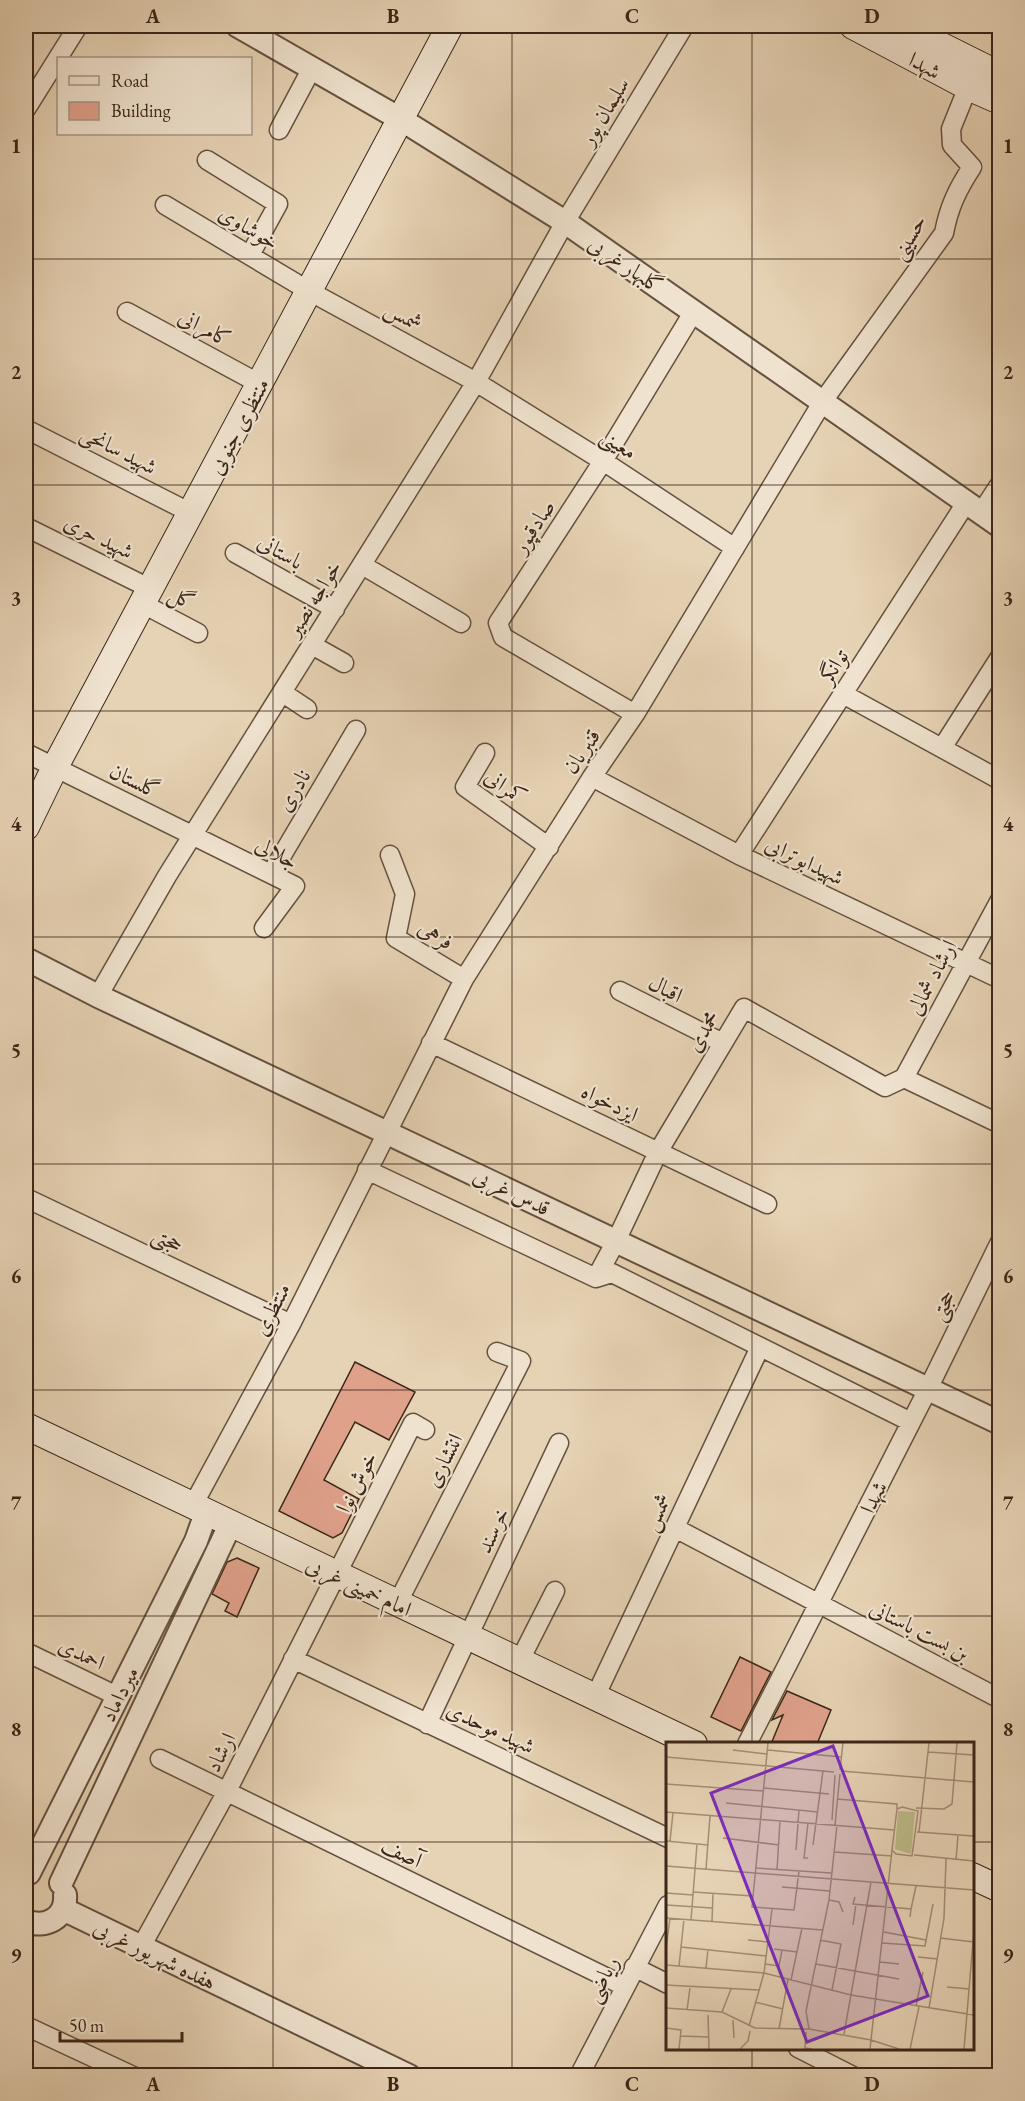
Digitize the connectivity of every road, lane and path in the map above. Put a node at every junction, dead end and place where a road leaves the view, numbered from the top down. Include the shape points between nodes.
1 (78, 26) edge
2 (238, 26) edge
3 (450, 26) edge
4 (684, 26) edge
5 (853, 26) edge
6 (902, 26) edge
7 (59, 57) edge
8 (57, 60) edge
9 (312, 68) junction
10 (999, 74) edge
11 (968, 87) junction
12 (999, 101) edge
13 (26, 110) edge
14 (402, 120) junction
15 (279, 130) dead end
16 (207, 160) dead end
17 (165, 205) dead end
18 (565, 222) junction
19 (250, 255) junction
20 (309, 291) junction
21 (694, 311) junction
22 (127, 312) dead end
23 (476, 382) junction
24 (260, 384) junction
25 (823, 401) junction
26 (26, 429) edge
27 (603, 461) junction
28 (999, 484) edge
29 (191, 513) junction
30 (982, 514) edge
31 (26, 527) edge
32 (735, 548) junction
33 (235, 553) dead end
34 (362, 565) junction
35 (147, 596) junction
36 (334, 609) junction
37 (461, 623) dead end
38 (198, 633) dead end
39 (312, 645) junction
40 (999, 657) edge
41 (344, 663) dead end
42 (283, 693) junction
43 (843, 694) junction
44 (307, 709) dead end
45 (635, 714) junction
46 (356, 730) dead end
47 (942, 748) junction
48 (26, 753) edge
49 (485, 753) dead end
50 (55, 767) junction
51 (592, 777) junction
52 (999, 780) edge
53 (26, 827) edge
54 (193, 836) junction
55 (549, 847) junction
56 (390, 855) dead end
57 (739, 855) junction
58 (271, 874) junction
59 (999, 900) edge
60 (264, 928) dead end
61 (26, 959) edge
62 (965, 963) junction
63 (464, 979) junction
64 (999, 980) edge
65 (620, 991) dead end
66 (98, 996) junction
67 (431, 1043) junction
68 (723, 1043) junction
69 (904, 1078) junction
70 (999, 1124) edge
71 (386, 1131) junction
72 (658, 1152) junction
73 (367, 1170) junction
74 (26, 1198) edge
75 (767, 1204) dead end
76 (616, 1241) junction
77 (999, 1242) edge
78 (596, 1278) junction
79 (291, 1324) junction
80 (760, 1347) junction
81 (497, 1352) dead end
82 (928, 1389) junction
83 (911, 1422) junction
84 (999, 1423) edge
85 (26, 1426) edge
86 (426, 1430) dead end
87 (558, 1443) dead end
88 (199, 1510) junction
89 (230, 1525) junction
90 (675, 1528) junction
91 (336, 1576) junction
92 (555, 1591) dead end
93 (397, 1604) junction
94 (818, 1605) junction
95 (469, 1637) junction
96 (26, 1653) edge
97 (293, 1659) junction
98 (519, 1662) junction
99 (117, 1696) junction
100 (595, 1698) junction
101 (999, 1699) edge
102 (427, 1724) junction
103 (690, 1742) edge
104 (748, 1742) edge
105 (160, 1760) dead end
106 (226, 1793) junction
107 (666, 1837) edge
108 (28, 1874) edge
109 (974, 1877) edge
110 (61, 1883) junction
111 (999, 1889) edge
112 (666, 1909) edge
113 (63, 1910) junction
114 (28, 1929) edge
115 (141, 1947) junction
116 (634, 1967) junction
117 (666, 1983) edge
118 (624, 1986) junction
119 (26, 2026) edge
120 (800, 2050) edge
121 (133, 2076) edge
122 (409, 2076) edge
123 (579, 2076) edge
124 (853, 2076) edge

1 - 7 street
2 - 9 street, گلبهار غربی
3 - 14 main road, منتظری جنوبی
4 - 18 street, سلیمان پور
5 - 11 main road, شهدا
6 - 10 main road, شهدا
8 - 13 street
9 - 14 street, گلبهار غربی
9 - 15 street
11 - 12 main road, شهدا
11 - 25 street, حسینی via 951,129 952,145 972,167 948,210 944,233
14 - 18 street, گلبهار غربی
14 - 20 main road, منتظری جنوبی
16 - 19 street via 278,204
17 - 19 street, خوشاوی
18 - 21 street, گلبهار غربی
18 - 23 street, خواجه نصیر
19 - 20 street, خوشاوی
20 - 23 street, شمس
20 - 24 main road, منتظری جنوبی
21 - 25 street, گلبهار غربی
21 - 27 street, صادقپور
22 - 24 street, کامرانی
23 - 27 street, معینی
23 - 34 street, خواجه نصیر
24 - 29 main road, منتظری جنوبی
25 - 30 street, گلبهار غربی
25 - 32 street, قنبریان
26 - 29 street, شهید سانحی
27 - 32 street, معینی
27 - 45 street, صادقپور via 498,623 503,637
28 - 30 street, توانگر
29 - 35 main road, منتظری جنوبی
30 - 43 street, توانگر
31 - 35 street, شهید حری
32 - 45 street, قنبریان
33 - 36 street, باستانی
34 - 36 street, خواجه نصیر
34 - 37 street
35 - 38 street, گل
35 - 50 main road, منتظری جنوبی
36 - 39 street, خواجه نصیر
39 - 41 street
39 - 42 street, خواجه نصیر
40 - 47 street
42 - 44 street
42 - 54 street, خواجه نصیر
43 - 47 street
43 - 57 street, توانگر
45 - 51 street, قنبریان
46 - 58 street, نادری
47 - 52 street
48 - 50 street
49 - 55 street, کمرانی via 465,787
50 - 53 main road, منتظری جنوبی
50 - 54 street, گلستان
51 - 55 street, قنبریان
51 - 57 street, شهیدابوترابی
54 - 58 street, جلالی
54 - 66 street, خواجه نصیر
55 - 63 street, قنبریان
56 - 63 street, فرهی via 405,894 396,938
57 - 62 street, شهیدابوترابی
58 - 60 street, جلالی via 295,886
59 - 62 street, ارشاد شمالی
61 - 66 street, قدس غربی
62 - 64 street, شهیدابوترابی
62 - 69 street, ارشاد شمالی
63 - 67 street, قنبریان
65 - 68 street, اقبال
66 - 71 street, قدس غربی
67 - 71 street, قنبریان
67 - 72 street, ایزدخواه
68 - 69 street, محمدی via 744,1008 885,1087
68 - 72 street, محمدی
69 - 70 street
71 - 73 street, منتظری
71 - 76 street, قدس غربی
72 - 75 street, ایزدخواه
72 - 76 street, محمدی
73 - 78 street
73 - 79 street, منتظری
74 - 79 street, حجتی
76 - 78 street, محمدی
76 - 82 street, قدس غربی
77 - 82 street, حجتی
78 - 80 street via 612,1274
79 - 88 street, منتظری
80 - 83 street
80 - 90 street, شمس
81 - 93 street, انتشاری via 521,1361
82 - 83 street, شهدا
82 - 84 street, قدس غربی
83 - 94 street, شهدا
85 - 88 main road, امام خمینی غربی
86 - 91 street, خوش نوا via 413,1424
87 - 95 street, خرسند
88 - 89 main road, امام خمینی غربی
88 - 99 street, میرداماد via 196,1541
89 - 91 main road, امام خمینی غربی
89 - 110 street, میرداماد
90 - 94 street
90 - 100 street, شمس
91 - 93 main road, امام خمینی غربی
91 - 97 street, ارشاد
92 - 98 street
93 - 95 main road, امام خمینی غربی
94 - 101 street, بن بست باستانی
94 - 104 street, شهدا
95 - 98 main road, امام خمینی غربی
95 - 102 street, خرسند
96 - 99 street, احمدی
97 - 102 street, شهید موحدی
97 - 106 street, ارشاد
98 - 100 main road, امام خمینی غربی
99 - 108 street, میرداماد
100 - 103 main road, امام خمینی غربی
102 - 107 street, شهید موحدی
105 - 106 street, آصف
106 - 115 street, ارشاد
106 - 118 street, آصف
108 - 110 street via 47,1873
109 - 111 main road
110 - 113 street via 66,1901
112 - 116 street, ریاضی
113 - 114 street via 51,1922
113 - 115 street, هفده شهریور غربی
115 - 122 street, هفده شهریور غربی
116 - 117 street
116 - 118 street, ریاضی
118 - 123 street, ریاضی
119 - 121 street
120 - 124 street

